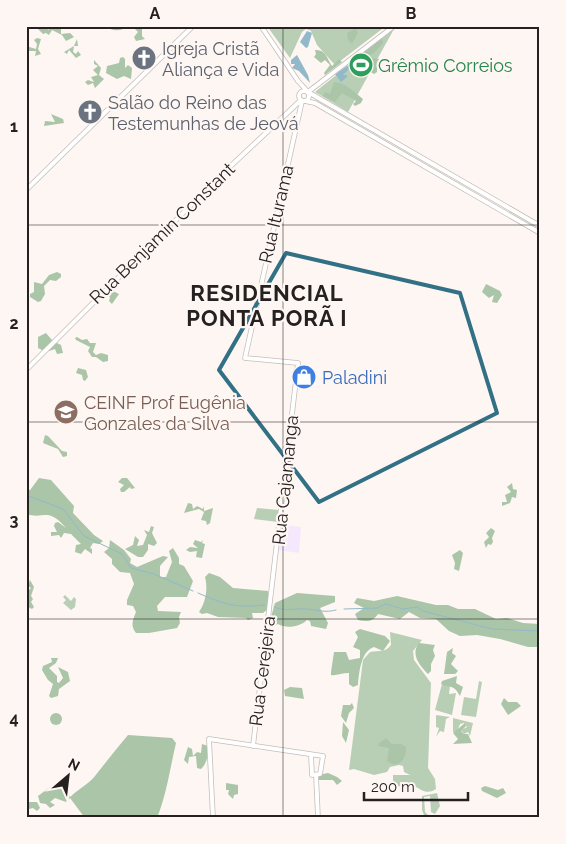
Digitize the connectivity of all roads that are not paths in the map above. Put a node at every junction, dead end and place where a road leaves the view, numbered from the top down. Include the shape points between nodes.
1 (193, 26) edge
2 (261, 26) edge
3 (394, 26) edge
4 (298, 82) junction
5 (308, 92) junction
6 (299, 94) junction
7 (303, 100) junction
8 (26, 190) edge
9 (540, 226) edge
10 (540, 233) edge
11 (298, 363) joint
12 (26, 370) edge
13 (271, 597) joint
14 (253, 746) junction
15 (311, 755) junction
16 (316, 774) junction
17 (213, 818) edge
18 (318, 818) edge

1 - 8 street
2 - 4 street
3 - 5 street
4 - 5 street
4 - 6 street
5 - 6 street
5 - 7 street, Rua Iturama via 309,97
5 - 9 street
6 - 7 street
7 - 10 street
7 - 11 street, Rua Iturama via 245,358
7 - 12 street, Rua Benjamin Constant via 257,140
11 - 13 street, Rua Cajamanga
13 - 14 street, Rua Cerejeira
14 - 15 street
14 - 17 street via 209,740
15 - 16 street
15 - 16 street via 323,756
16 - 18 street

